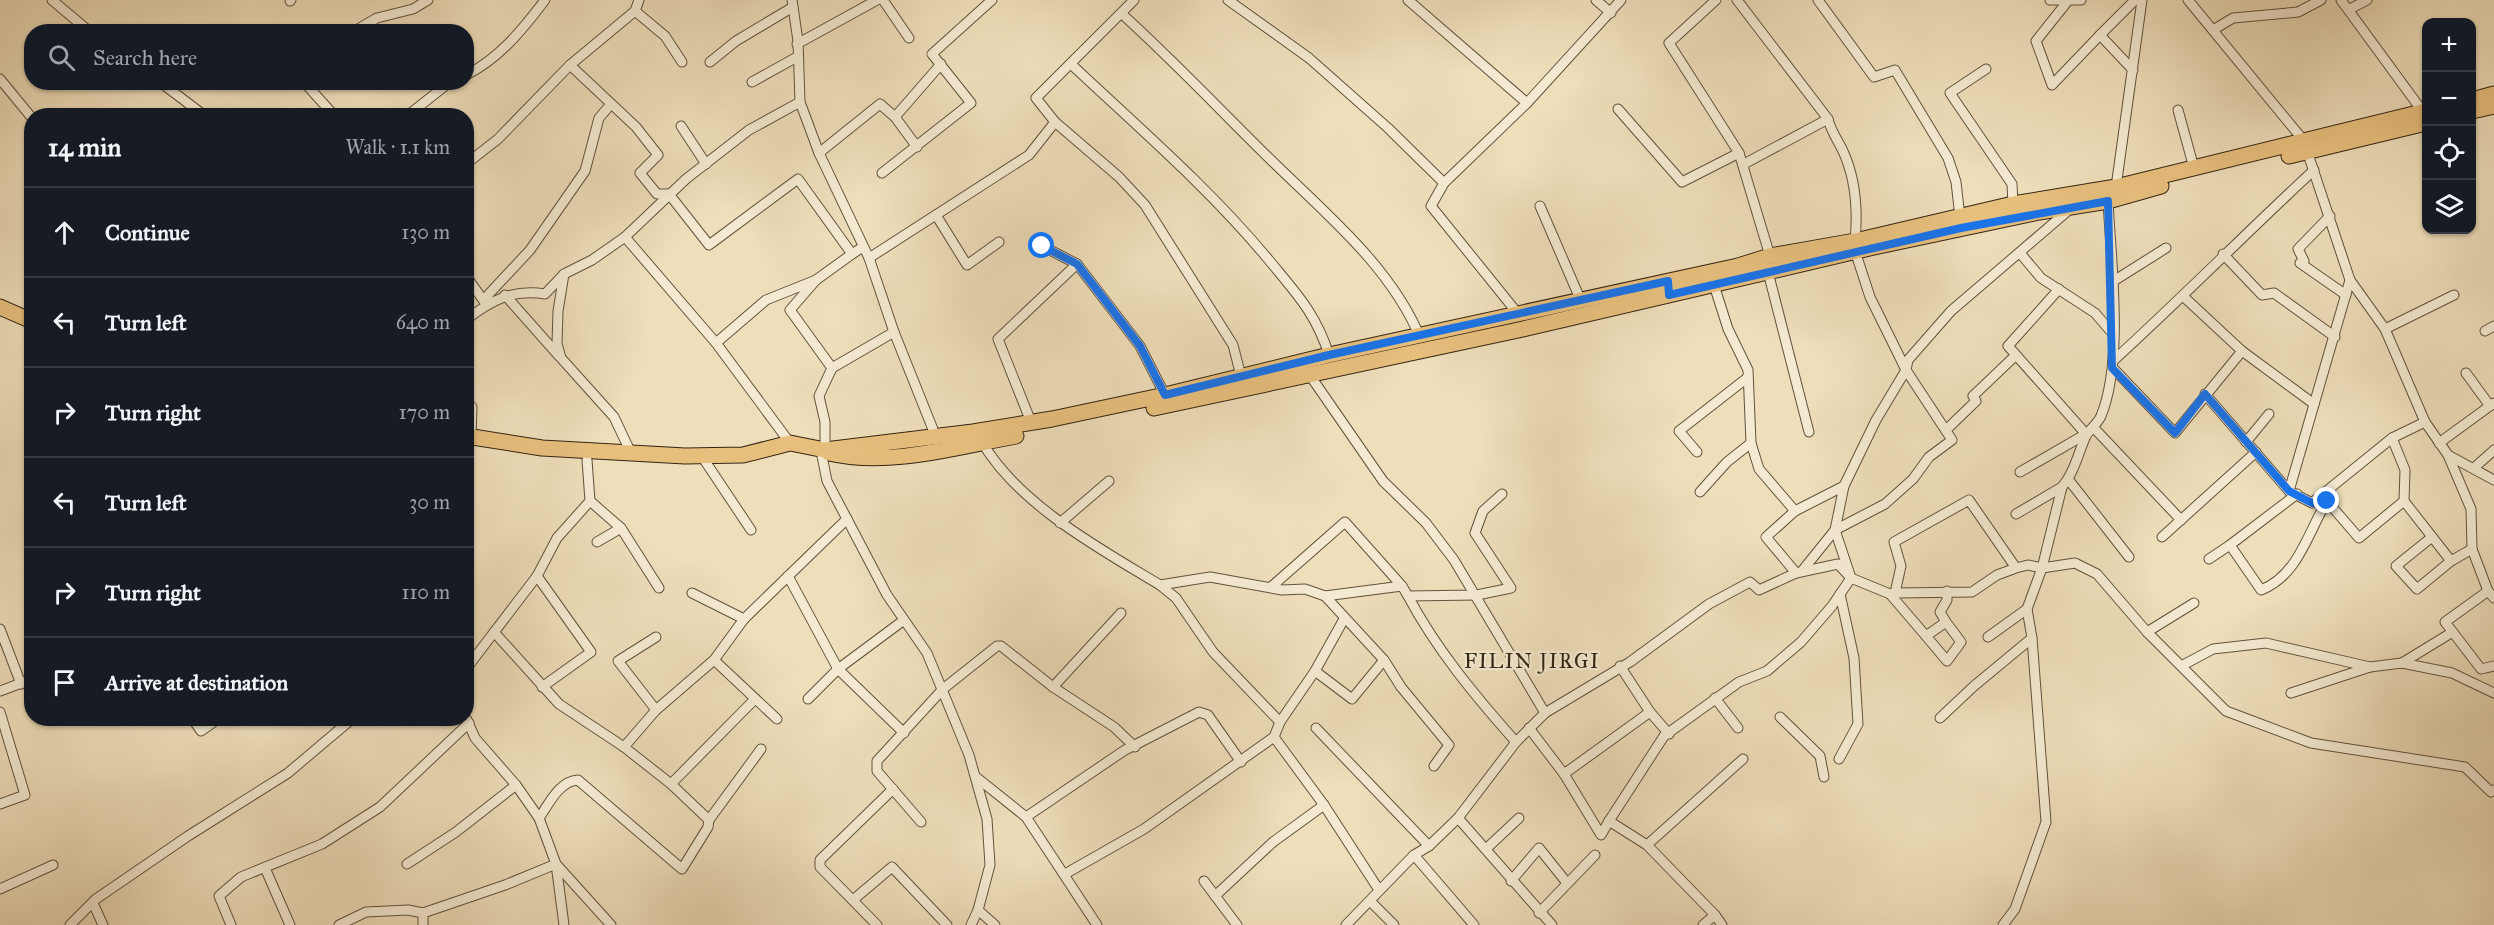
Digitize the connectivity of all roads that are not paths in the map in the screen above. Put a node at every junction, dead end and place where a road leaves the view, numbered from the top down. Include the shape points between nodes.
1 (52, 0) edge
2 (428, 0) edge
3 (545, 0) edge
4 (639, 0) edge
5 (877, 0) edge
6 (884, 0) edge
7 (992, 0) edge
8 (1134, 0) edge
9 (1228, 0) edge
10 (1408, 0) edge
11 (1596, 0) edge
12 (1621, 0) edge
13 (1716, 0) edge
14 (1737, 0) edge
15 (1818, 0) edge
16 (2050, 0) edge
17 (2081, 0) edge
18 (2135, 0) edge
19 (2142, 0) edge
20 (2188, 0) edge
21 (2321, 0) edge
22 (2341, 0) edge
23 (2367, 0) edge
24 (2067, 2) junction
25 (792, 3) edge
26 (2350, 9) junction
27 (635, 10) junction
28 (1611, 13) junction
29 (1122, 14) junction
30 (80, 24) edge
31 (367, 24) edge
32 (2213, 30) junction
33 (2100, 35) junction
34 (909, 38) dead end
35 (797, 44) junction
36 (797, 57) junction
37 (682, 62) dead end
38 (710, 62) dead end
39 (941, 64) junction
40 (1072, 64) junction
41 (570, 65) junction
42 (1986, 69) dead end
43 (2133, 70) junction
44 (474, 71) edge
45 (0, 79) edge
46 (752, 82) dead end
47 (171, 90) edge
48 (311, 90) edge
49 (440, 90) edge
50 (2494, 94) edge
51 (2476, 99) edge
52 (800, 102) junction
53 (1527, 103) junction
54 (611, 104) junction
55 (2494, 106) edge
56 (24, 108) edge
57 (194, 108) edge
58 (326, 108) edge
59 (417, 108) edge
60 (1618, 109) dead end
61 (2178, 110) dead end
62 (2476, 110) edge
63 (2422, 112) edge
64 (895, 117) junction
65 (2422, 117) edge
66 (1828, 120) junction
67 (1055, 122) junction
68 (681, 126) dead end
69 (2306, 146) junction
70 (917, 147) junction
71 (819, 153) junction
72 (1739, 153) junction
73 (474, 158) edge
74 (706, 164) junction
75 (1744, 164) junction
76 (2194, 168) junction
77 (2314, 170) junction
78 (882, 173) dead end
79 (1444, 183) junction
80 (2116, 188) junction
81 (669, 194) junction
82 (2108, 201) junction
83 (2013, 204) junction
84 (1540, 206) dead end
85 (2070, 209) junction
86 (936, 215) junction
87 (2330, 216) junction
88 (1960, 217) junction
89 (625, 237) junction
90 (999, 242) dead end
91 (1042, 246) dead end
92 (1855, 246) junction
93 (863, 247) junction
94 (2166, 248) dead end
95 (2020, 253) junction
96 (852, 254) junction
97 (2223, 255) junction
98 (1770, 256) junction
99 (869, 258) junction
100 (1077, 264) junction
101 (1768, 272) junction
102 (564, 274) junction
103 (816, 280) junction
104 (2350, 280) junction
105 (2112, 282) junction
106 (1714, 285) junction
107 (474, 287) edge
108 (1669, 288) junction
109 (2059, 289) junction
110 (505, 295) junction
111 (2346, 295) junction
112 (2454, 295) dead end
113 (2184, 297) junction
114 (0, 300) edge
115 (1581, 301) junction
116 (486, 304) junction
117 (0, 307) edge
118 (24, 310) edge
119 (474, 314) edge
120 (1520, 316) junction
121 (24, 318) edge
122 (2494, 326) edge
123 (2385, 329) junction
124 (2485, 331) dead end
125 (894, 332) junction
126 (2113, 334) junction
127 (1420, 337) junction
128 (2335, 337) junction
129 (716, 343) junction
130 (2242, 351) junction
131 (1329, 355) junction
132 (2016, 355) junction
133 (561, 358) junction
134 (2113, 364) junction
135 (832, 368) junction
136 (1906, 370) junction
137 (2466, 373) dead end
138 (1309, 374) junction
139 (1241, 376) junction
140 (1747, 378) junction
141 (2205, 394) junction
142 (1165, 395) junction
143 (2314, 404) junction
144 (2492, 405) edge
145 (2269, 414) dead end
146 (1031, 422) junction
147 (2425, 422) junction
148 (1947, 429) junction
149 (2090, 431) junction
150 (1809, 432) dead end
151 (936, 437) junction
152 (2392, 438) junction
153 (474, 440) edge
154 (474, 440) edge
155 (982, 442) junction
156 (2246, 442) junction
157 (790, 443) junction
158 (1751, 443) junction
159 (2439, 443) junction
160 (823, 450) junction
161 (2494, 450) edge
162 (1697, 452) dead end
163 (2256, 452) junction
164 (631, 453) junction
165 (2448, 455) junction
166 (587, 460) junction
167 (705, 461) junction
168 (2475, 467) junction
169 (2020, 472) dead end
170 (2494, 480) edge
171 (1109, 481) dead end
172 (2065, 483) junction
173 (1844, 486) junction
174 (1700, 492) dead end
175 (2293, 492) junction
176 (1502, 494) dead end
177 (590, 501) junction
178 (2327, 501) junction
179 (2404, 501) junction
180 (2312, 503) junction
181 (1795, 511) junction
182 (2016, 514) dead end
183 (847, 519) junction
184 (2181, 520) junction
185 (1060, 523) junction
186 (621, 528) junction
187 (751, 530) dead end
188 (1835, 530) junction
189 (2162, 537) dead end
190 (2432, 537) junction
191 (597, 542) dead end
192 (2230, 544) junction
193 (2472, 549) junction
194 (2129, 557) dead end
195 (2209, 559) dead end
196 (2451, 561) junction
197 (2016, 568) junction
198 (2042, 568) junction
199 (1799, 572) junction
200 (537, 576) junction
201 (788, 576) junction
202 (1851, 578) junction
203 (1160, 585) junction
204 (1402, 586) junction
205 (1271, 587) junction
206 (659, 588) dead end
207 (1947, 591) junction
208 (692, 593) dead end
209 (1892, 593) junction
210 (1840, 594) junction
211 (1477, 595) junction
212 (2491, 595) edge
213 (1324, 596) junction
214 (1408, 596) junction
215 (2194, 603) dead end
216 (2027, 609) junction
217 (1121, 613) dead end
218 (744, 619) junction
219 (1344, 619) junction
220 (904, 620) junction
221 (1946, 622) junction
222 (0, 629) edge
223 (494, 632) junction
224 (2147, 632) junction
225 (2451, 633) junction
226 (1926, 636) junction
227 (656, 637) dead end
228 (1988, 637) dead end
229 (2032, 638) junction
230 (474, 658) edge
231 (714, 660) junction
232 (1384, 660) junction
233 (2402, 663) junction
234 (2183, 665) junction
235 (1620, 666) junction
236 (2494, 666) edge
237 (2370, 667) junction
238 (838, 669) junction
239 (1315, 671) junction
240 (24, 682) edge
241 (21, 684) junction
242 (542, 687) junction
243 (1053, 687) junction
244 (943, 689) junction
245 (0, 691) edge
246 (2291, 693) dead end
247 (2494, 693) edge
248 (1715, 698) junction
249 (755, 699) junction
250 (808, 699) dead end
251 (656, 710) junction
252 (0, 712) edge
253 (1650, 712) junction
254 (1545, 713) junction
255 (1780, 717) dead end
256 (1940, 718) dead end
257 (777, 720) dead end
258 (1280, 722) junction
259 (344, 726) edge
260 (462, 726) edge
261 (470, 726) edge
262 (1316, 728) dead end
263 (1738, 728) dead end
264 (1528, 729) junction
265 (904, 733) junction
266 (1669, 734) junction
267 (1274, 737) junction
268 (1516, 742) junction
269 (624, 747) junction
270 (1135, 747) junction
271 (761, 749) dead end
272 (1743, 759) dead end
273 (1839, 759) dead end
274 (1241, 762) junction
275 (1434, 766) dead end
276 (1564, 774) junction
277 (976, 777) junction
278 (1824, 777) dead end
279 (671, 784) junction
280 (516, 785) junction
281 (893, 789) junction
282 (2493, 792) edge
283 (0, 804) edge
284 (1324, 805) junction
285 (1026, 817) junction
286 (539, 818) junction
287 (1458, 818) junction
288 (1519, 818) dead end
289 (710, 820) junction
290 (1609, 821) junction
291 (921, 822) dead end
292 (1647, 845) junction
293 (1429, 846) junction
294 (1487, 848) junction
295 (1414, 855) junction
296 (1595, 855) dead end
297 (407, 864) dead end
298 (556, 864) junction
299 (53, 865) dead end
300 (265, 868) junction
301 (1065, 874) junction
302 (1511, 880) junction
303 (1204, 881) dead end
304 (1567, 883) junction
305 (0, 889) edge
306 (1379, 890) junction
307 (1215, 896) junction
308 (853, 900) junction
309 (1371, 902) junction
310 (93, 903) junction
311 (978, 910) junction
312 (423, 913) junction
313 (1539, 913) junction
314 (1716, 915) junction
315 (70, 925) edge
316 (103, 925) edge
317 (231, 925) edge
318 (290, 925) edge
319 (339, 925) edge
320 (423, 925) edge
321 (564, 925) edge
322 (610, 925) edge
323 (877, 925) edge
324 (947, 925) edge
325 (971, 925) edge
326 (995, 925) edge
327 (1097, 925) edge
328 (1237, 925) edge
329 (1346, 925) edge
330 (1394, 925) edge
331 (1474, 925) edge
332 (1552, 925) edge
333 (1703, 925) edge
334 (1722, 925) edge
335 (2004, 925) edge

1 - 30 street
2 - 31 street
3 - 44 street via 526,26 485,66
4 - 27 street
5 - 35 street
6 - 34 street
7 - 39 street via 932,54
8 - 29 street
9 - 79 street via 1309,58
10 - 53 street
11 - 28 street
12 - 28 street
13 - 72 street via 1669,43
14 - 66 street
15 - 88 street via 1874,77 1895,70 1948,158 1956,182
16 - 24 street
17 - 24 street
18 - 33 street
19 - 43 street
20 - 32 street
21 - 32 street via 2298,12 2233,18
22 - 26 street
23 - 26 street
24 - 33 street via 2036,41 2052,85
25 - 35 street
25 - 38 street
26 - 63 street
27 - 37 street via 665,36
27 - 41 street
28 - 53 street
29 - 40 street
29 - 127 street via 1174,60 1344,229 1408,308
32 - 69 street
33 - 43 street
35 - 36 street
36 - 46 street
36 - 52 street
39 - 64 street
39 - 70 street via 970,103
40 - 67 street via 1036,98
40 - 131 street via 1227,210 1308,308
41 - 54 street
41 - 73 street via 498,139
42 - 83 street via 1950,93 2012,184
43 - 80 street
45 - 56 street
47 - 57 street
48 - 58 street
49 - 59 street
50 - 51 main road
52 - 71 street
52 - 74 street via 749,130
53 - 79 street
54 - 81 street via 658,155 640,173 657,194
54 - 116 street via 599,118 585,171 530,250 488,296
55 - 62 main road
60 - 72 street via 1682,182
61 - 76 street
64 - 70 street
64 - 71 street via 880,104
65 - 69 main road
66 - 75 street
66 - 92 street via 1843,151 1858,210
67 - 86 street via 1029,155
67 - 139 street via 1145,205 1233,345
68 - 74 street
69 - 76 main road
69 - 77 street
69 - 82 main road
70 - 78 street
71 - 93 street
72 - 75 street
74 - 81 street
75 - 98 street
76 - 80 main road
77 - 87 street
77 - 97 street
79 - 120 street via 1431,206
80 - 83 main road
81 - 89 street
81 - 96 street via 710,245 798,179
82 - 85 main road
82 - 105 street
83 - 88 main road
84 - 115 street
85 - 92 main road
85 - 95 street
86 - 90 street via 967,265
86 - 99 street
87 - 104 street
87 - 111 street via 2298,249 2304,261 2300,263
88 - 92 main road
89 - 102 street
89 - 129 street
91 - 100 street
92 - 98 main road
92 - 101 main road
92 - 136 street via 1870,297
93 - 96 street
93 - 99 street
94 - 105 street
95 - 109 street via 2041,278
95 - 136 street via 1950,311 1908,360
96 - 103 street
97 - 113 street
97 - 128 street via 2262,295 2274,293
98 - 108 main road
99 - 125 street
100 - 142 street via 1140,346
100 - 146 street via 998,339
101 - 106 main road
101 - 150 street
102 - 110 street via 545,294 526,291
102 - 133 street via 558,311 557,344
103 - 129 street via 766,300
103 - 135 street via 790,310
104 - 111 street
104 - 123 street
105 - 126 street
106 - 108 main road
106 - 140 street via 1728,329 1748,370
107 - 116 street
108 - 115 main road
108 - 138 main road
109 - 126 street via 2095,313
109 - 132 street via 2008,346
110 - 116 street
110 - 133 street
111 - 128 street
112 - 123 street
113 - 130 street
113 - 134 street
114 - 118 main road
115 - 120 main road
116 - 119 street
117 - 121 main road
120 - 127 main road
122 - 124 street
123 - 147 street
125 - 135 street
125 - 151 street
126 - 134 street
127 - 131 main road
128 - 143 street
129 - 157 street
130 - 141 street
130 - 143 street
131 - 139 main road
132 - 148 street via 1973,396 1976,401
132 - 149 street
133 - 164 street via 615,417
134 - 141 street via 2175,433
134 - 149 street via 2101,415
135 - 160 street via 819,396 825,422
136 - 148 street
136 - 173 street
137 - 144 street
138 - 155 main road
138 - 211 street via 1383,480 1426,523
139 - 142 main road
140 - 158 street
140 - 162 street via 1679,431
141 - 156 street
142 - 146 main road
143 - 175 street
144 - 159 street
145 - 156 street
146 - 151 main road
147 - 152 street
147 - 159 street
148 - 188 street via 1952,440 1929,457 1885,504
149 - 169 street
149 - 172 street
149 - 184 street
151 - 160 main road
152 - 179 street via 2405,470
152 - 180 street
153 - 164 main road
154 - 166 main road
155 - 160 main road via 935,452 854,459
155 - 185 street via 1019,486
156 - 163 street
157 - 160 main road
157 - 164 main road via 743,455
158 - 174 street
158 - 181 street via 1759,469
159 - 165 street
160 - 167 main road
160 - 183 street via 827,482
161 - 168 street
163 - 175 street
163 - 184 street
165 - 168 street
165 - 193 street via 2471,509
166 - 167 main road
166 - 177 street
167 - 187 street
168 - 170 street
171 - 185 street
172 - 182 street
172 - 194 street
172 - 198 street
173 - 181 street
173 - 188 street
175 - 180 street
175 - 192 street
176 - 211 street via 1483,511 1475,534 1511,588
177 - 186 street
177 - 200 street via 557,538
178 - 179 street via 2359,538
178 - 180 street
178 - 192 street via 2295,563 2276,584 2261,590
179 - 190 street
181 - 199 street via 1766,537
183 - 201 street
183 - 220 street via 887,596
184 - 189 street
185 - 203 street
186 - 191 street
186 - 206 street
188 - 199 street
188 - 202 street
190 - 196 street
190 - 196 street via 2396,566 2417,589
192 - 195 street
193 - 196 street
193 - 212 street
197 - 198 street
197 - 207 street via 1972,592
197 - 209 street via 1969,500 1894,542 1901,566
198 - 216 street
198 - 224 street via 2075,563 2097,574
199 - 202 street via 1838,564
199 - 235 street via 1759,590 1750,582 1709,604
200 - 223 street
200 - 242 street via 591,652
201 - 218 street
201 - 238 street
202 - 209 street
202 - 210 street
203 - 205 street via 1210,577
203 - 258 street via 1176,598 1213,652
204 - 205 street via 1345,522
204 - 213 street
204 - 214 street
205 - 213 street via 1305,589
207 - 209 street
207 - 221 street via 1940,612
208 - 218 street
209 - 226 street
210 - 248 street via 1802,642 1767,671 1739,682
210 - 273 street via 1856,667 1858,724
211 - 214 street
211 - 254 street
212 - 225 street via 2445,622
213 - 219 street
214 - 268 street via 1422,623
215 - 224 street
216 - 228 street
216 - 229 street
217 - 243 street
218 - 231 street
219 - 232 street
219 - 239 street
220 - 238 street
220 - 244 street via 927,653
221 - 226 street
221 - 226 street via 1961,642 1947,661
222 - 241 street
223 - 230 street
223 - 242 street
224 - 234 street
225 - 233 street
225 - 236 street via 2481,669
227 - 251 street via 618,661
229 - 256 street
229 - 335 street via 2046,822 2015,909
231 - 249 street
231 - 251 street
232 - 239 street via 1352,699
232 - 275 street via 1449,746
233 - 237 street
233 - 247 street via 2452,673
234 - 237 street via 2213,649 2266,643
234 - 282 street via 2226,711 2311,743 2465,767
235 - 253 street
235 - 254 street
237 - 246 street
238 - 250 street
238 - 265 street
239 - 258 street
240 - 241 street
241 - 245 street
242 - 269 street via 559,704
243 - 244 street via 996,646
243 - 270 street via 1114,727
244 - 265 street
244 - 277 street
248 - 263 street
248 - 266 street
249 - 257 street
249 - 279 street
251 - 269 street
252 - 283 street via 25,795
253 - 266 street
253 - 276 street
254 - 264 street
255 - 278 street via 1820,756
258 - 267 street
259 - 310 street via 288,773 188,836
260 - 300 street via 380,807 322,844
261 - 280 street via 475,738
262 - 293 street
264 - 268 street
264 - 276 street
265 - 281 street via 875,766
266 - 290 street
267 - 274 street
267 - 284 street
268 - 287 street
269 - 279 street
270 - 274 street via 1205,712
270 - 285 street
271 - 289 street
272 - 292 street
274 - 301 street via 1144,829
276 - 290 street via 1601,836
277 - 285 street
277 - 311 street via 987,819 990,865
279 - 289 street
280 - 286 street
280 - 297 street
281 - 291 street
281 - 308 street via 820,860 820,867
284 - 306 street
284 - 307 street via 1272,842
285 - 301 street
286 - 289 street via 559,789 578,780 682,869
286 - 298 street
287 - 293 street
287 - 294 street
288 - 294 street
290 - 292 street
292 - 314 street
293 - 295 street
294 - 302 street
295 - 306 street
295 - 331 street
296 - 304 street
298 - 312 street
298 - 321 street
298 - 322 street
299 - 305 street
300 - 317 street via 241,878 219,896
300 - 318 street
301 - 327 street
302 - 304 street via 1539,848
302 - 313 street
303 - 307 street
304 - 313 street
306 - 309 street
307 - 328 street
308 - 323 street
308 - 324 street via 892,867
309 - 329 street
309 - 330 street
310 - 315 street
310 - 316 street
311 - 325 street
311 - 326 street
312 - 319 street via 366,912
312 - 320 street
313 - 332 street
314 - 333 street
314 - 334 street

